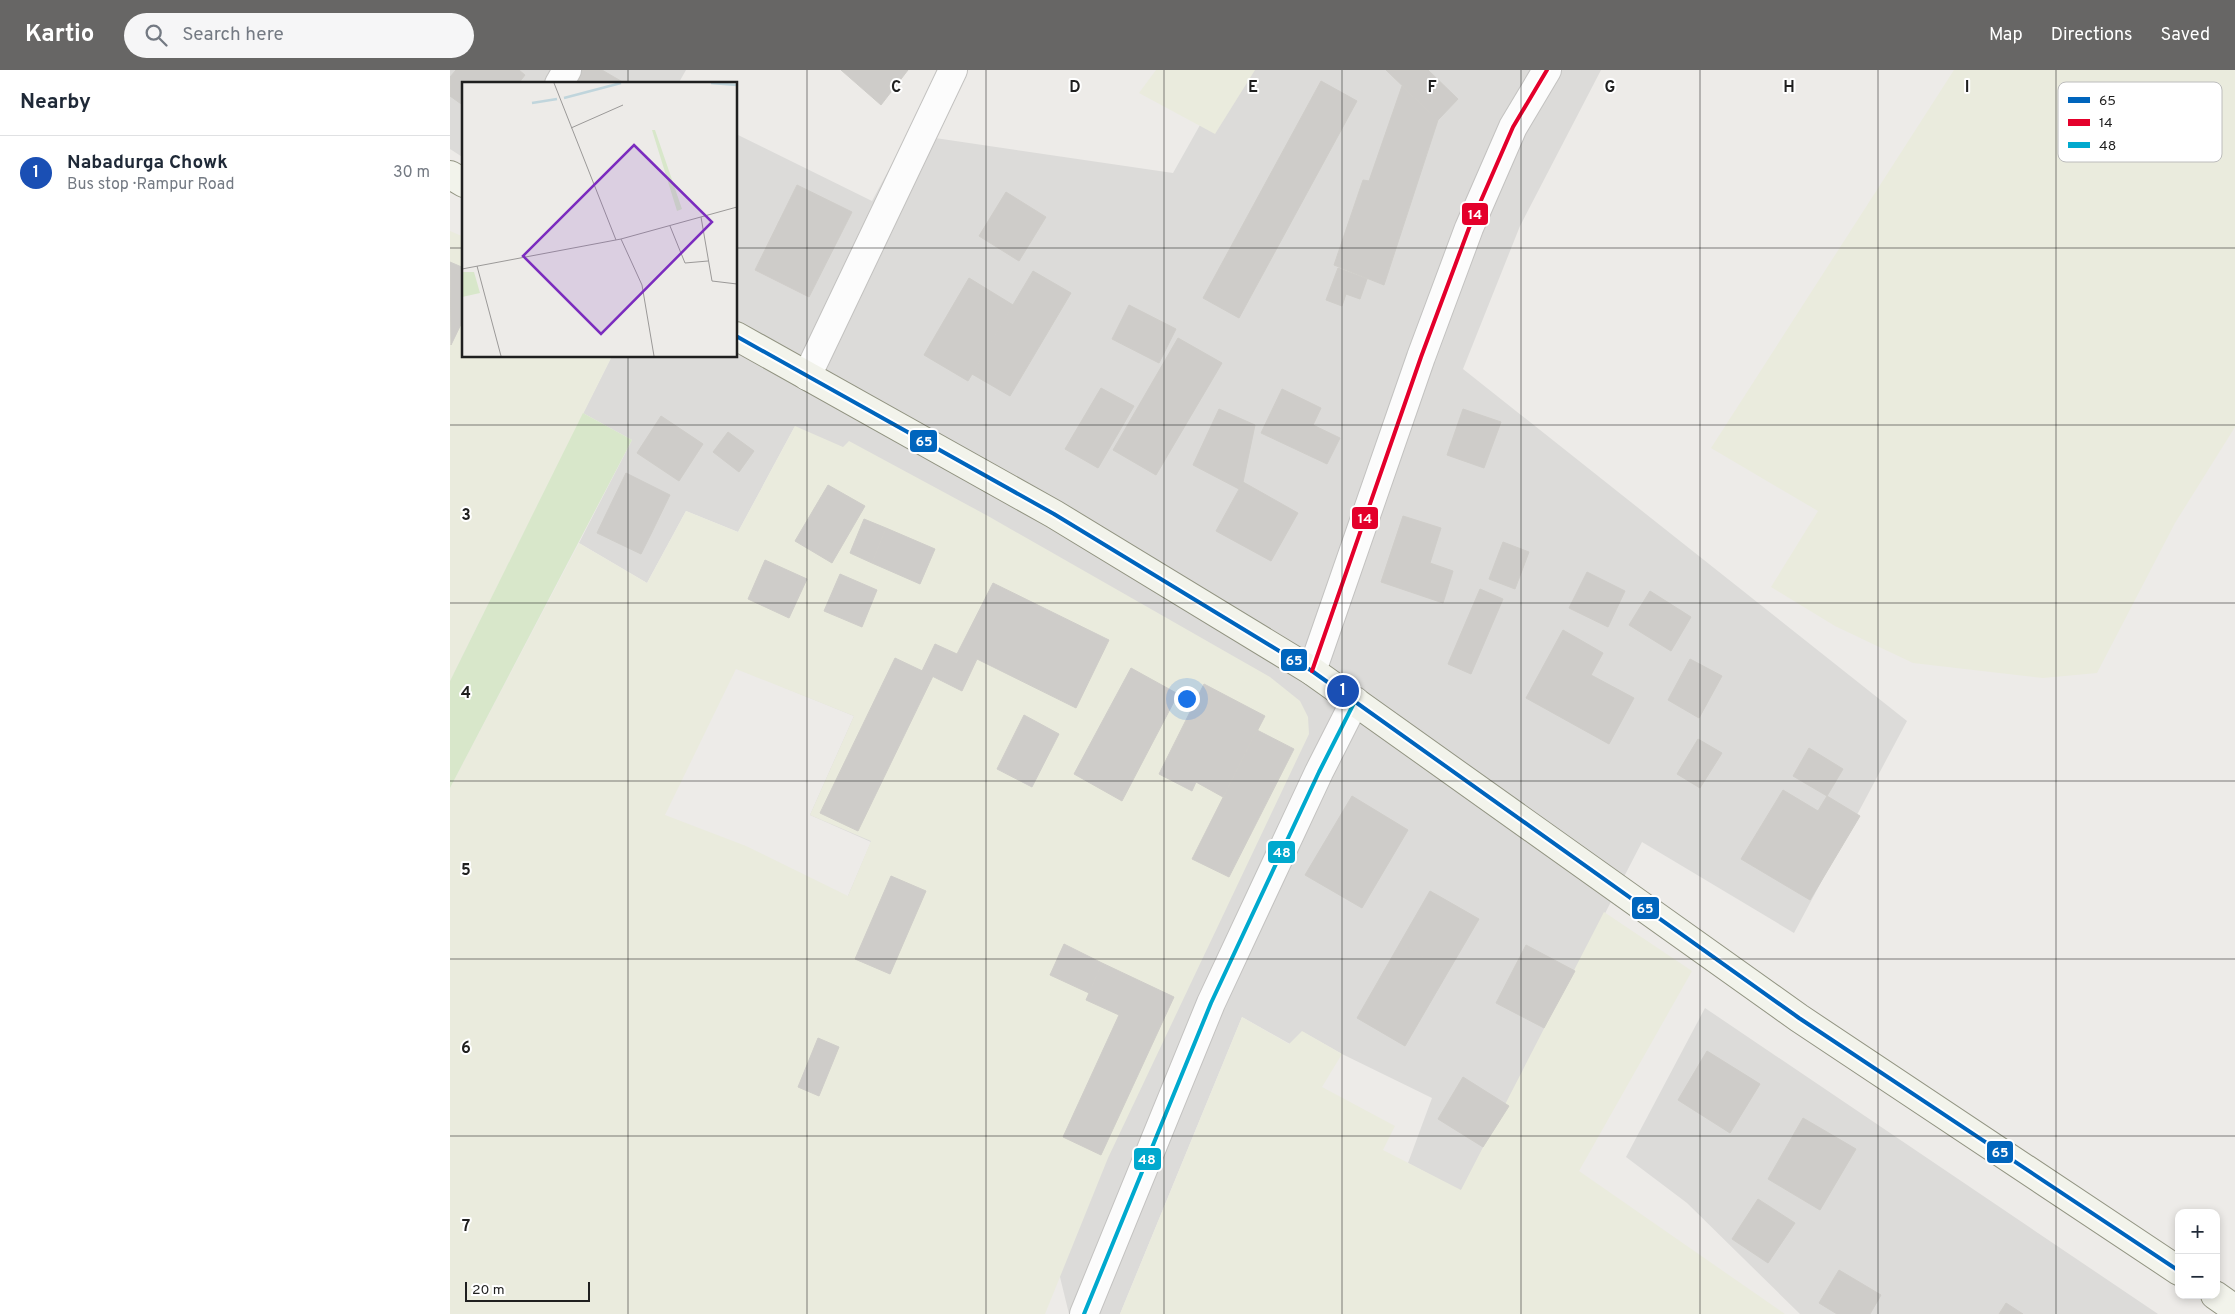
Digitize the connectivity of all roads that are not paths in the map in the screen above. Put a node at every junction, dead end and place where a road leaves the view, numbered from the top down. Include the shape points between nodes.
1 (567, 70) edge
2 (953, 70) edge
3 (1547, 70) edge
4 (560, 82) edge
5 (450, 175) edge
6 (462, 182) edge
7 (738, 337) edge
8 (807, 376) junction
9 (1312, 671) junction
10 (1355, 701) junction
11 (2175, 1268) edge
12 (2220, 1298) edge
13 (2235, 1309) edge
14 (1084, 1314) edge

1 - 4 street
2 - 8 street
3 - 9 street via 1513,127 1469,228
5 - 6 main road
7 - 8 main road
8 - 9 main road via 1054,514
9 - 10 main road
10 - 11 main road via 1800,1018
10 - 14 street via 1211,1004
12 - 13 main road

